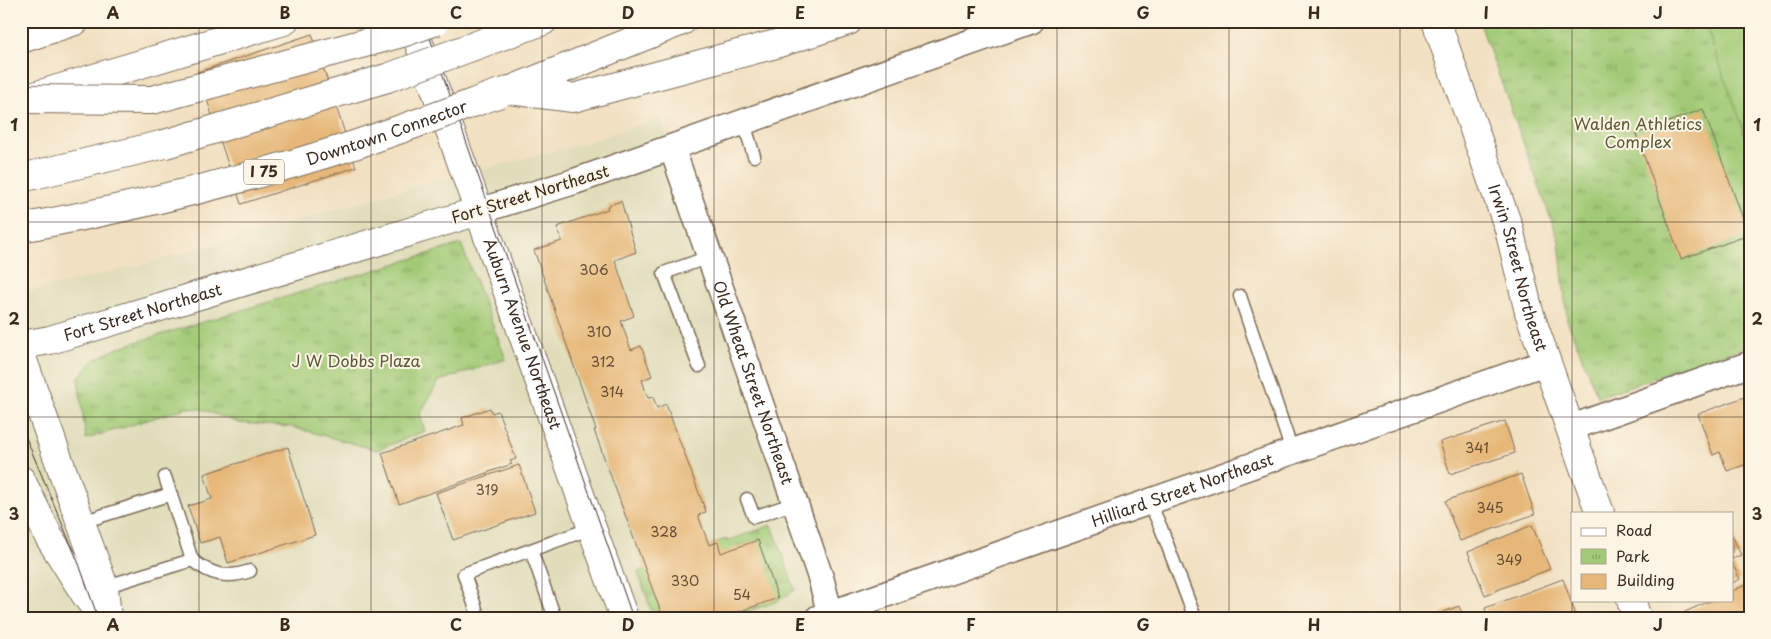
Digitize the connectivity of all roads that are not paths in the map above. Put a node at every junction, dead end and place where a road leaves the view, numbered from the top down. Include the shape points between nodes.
1 (75, 21) edge
2 (284, 21) edge
3 (411, 21) edge
4 (436, 21) edge
5 (543, 21) edge
6 (682, 21) edge
7 (848, 21) edge
8 (1031, 21) edge
9 (1436, 21) edge
10 (21, 39) edge
11 (505, 92) junction
12 (22, 100) edge
13 (744, 123) junction
14 (672, 148) junction
15 (754, 156) dead end
16 (21, 178) edge
17 (479, 211) junction
18 (21, 228) edge
19 (709, 256) junction
20 (1240, 296) dead end
21 (21, 345) edge
22 (21, 355) edge
23 (1547, 362) junction
24 (1750, 364) edge
25 (699, 366) dead end
26 (1570, 428) junction
27 (1292, 451) junction
28 (165, 477) dead end
29 (24, 492) edge
30 (170, 494) junction
31 (747, 499) dead end
32 (1149, 501) junction
33 (795, 503) junction
34 (1600, 512) edge
35 (82, 522) junction
36 (592, 528) junction
37 (531, 550) junction
38 (192, 560) junction
39 (250, 571) dead end
40 (104, 587) junction
41 (1632, 602) edge
42 (826, 616) edge
43 (103, 618) edge
44 (107, 618) edge
45 (479, 618) edge
46 (556, 618) edge
47 (624, 618) edge
48 (1195, 618) edge
49 (1637, 618) edge

1 - 10 main road
2 - 12 main road, bridge
3 - 17 main road, Auburn Avenue Northeast
4 - 12 main road, bridge via 152,100
5 - 16 main road, bridge via 387,78 165,144
6 - 11 main road, Downtown Connector / I 75
7 - 11 main road via 776,44 572,98
8 - 13 street, Fort Street Northeast
9 - 23 main road, Irwin Street Northeast via 1509,229 1529,312
11 - 18 main road, Downtown Connector / I 75, bridge via 337,151 263,172
13 - 14 street, Fort Street Northeast
13 - 15 lane
14 - 17 street, Fort Street Northeast
14 - 19 street, Old Wheat Street Northeast
17 - 21 main road, Fort Street Northeast via 50,340
17 - 36 main road, Auburn Avenue Northeast
19 - 25 lane via 664,273
19 - 33 street, Old Wheat Street Northeast
20 - 27 lane
22 - 35 main road
23 - 26 main road, Irwin Street Northeast
23 - 27 street, Hilliard Street Northeast
24 - 26 street
26 - 34 main road, Irwin Street Northeast
27 - 32 street, Hilliard Street Northeast
28 - 30 lane
29 - 43 main road via 49,538
30 - 35 lane
30 - 38 lane
31 - 33 lane via 754,517
32 - 42 street, Hilliard Street Northeast
32 - 48 lane
33 - 42 street, Old Wheat Street Northeast via 821,579
35 - 40 main road
36 - 37 lane
36 - 47 main road, Auburn Avenue Northeast
37 - 45 lane via 464,574
37 - 46 lane
38 - 39 lane via 204,570 221,575 236,576
38 - 40 lane
40 - 44 main road
41 - 49 main road

